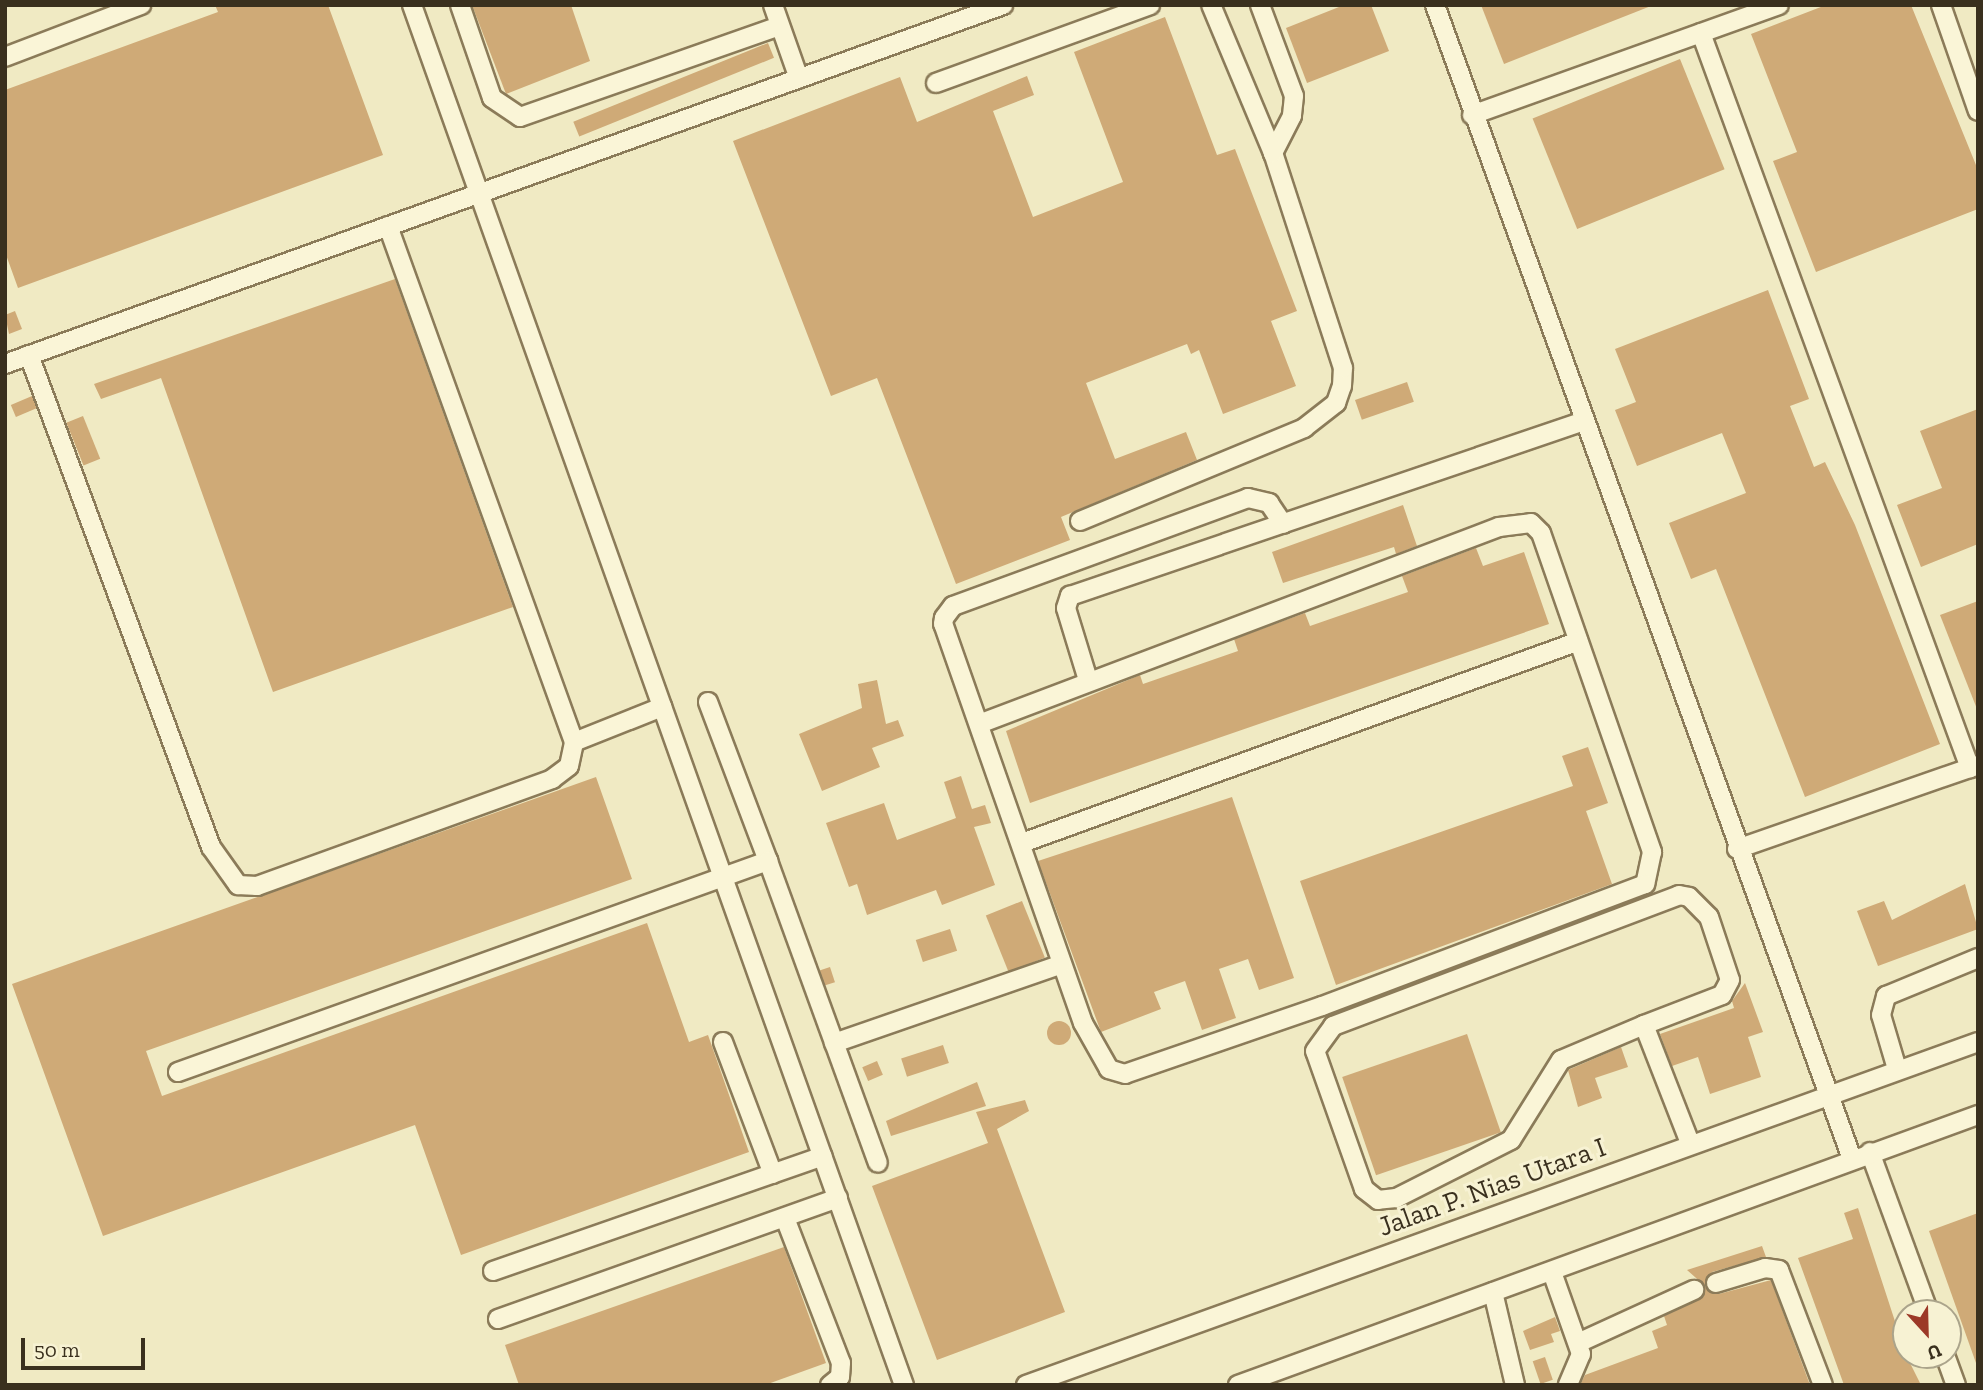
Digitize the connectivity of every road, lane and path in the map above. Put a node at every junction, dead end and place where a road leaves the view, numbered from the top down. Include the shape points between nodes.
1 (141, 5) edge
2 (412, 5) edge
3 (460, 5) edge
4 (773, 5) edge
5 (1002, 5) edge
6 (1150, 5) edge
7 (1211, 5) edge
8 (1260, 5) edge
9 (1435, 5) edge
10 (1779, 5) edge
11 (1941, 5) edge
12 (780, 26) junction
13 (1701, 33) junction
14 (5, 57) edge
15 (799, 79) junction
16 (936, 83) dead end
17 (1978, 111) edge
18 (1472, 115) junction
19 (1273, 153) junction
20 (479, 193) junction
21 (388, 226) junction
22 (29, 355) junction
23 (5, 364) edge
24 (1581, 422) junction
25 (1080, 521) dead end
26 (1283, 524) junction
27 (1579, 641) junction
28 (1088, 680) junction
29 (708, 702) dead end
30 (662, 707) junction
31 (979, 724) junction
32 (574, 742) junction
33 (1974, 767) edge
34 (1022, 843) junction
35 (1737, 849) junction
36 (768, 861) junction
37 (723, 875) junction
38 (1978, 958) edge
39 (1062, 964) junction
40 (1644, 1025) junction
41 (723, 1042) dead end
42 (1978, 1042) edge
43 (834, 1043) junction
44 (1897, 1069) junction
45 (178, 1072) dead end
46 (1826, 1093) junction
47 (1978, 1115) edge
48 (1690, 1143) junction
49 (1870, 1152) junction
50 (823, 1156) junction
51 (1852, 1158) junction
52 (878, 1163) dead end
53 (773, 1174) junction
54 (838, 1198) junction
55 (785, 1218) junction
56 (493, 1271) dead end
57 (1552, 1272) junction
58 (1716, 1283) dead end
59 (1694, 1290) dead end
60 (1493, 1292) junction
61 (1924, 1299) edge
62 (498, 1319) dead end
63 (1578, 1343) junction
64 (1260, 1381) edge
65 (830, 1385) edge
66 (904, 1385) edge
67 (1026, 1385) edge
68 (1238, 1385) edge
69 (1515, 1385) edge
70 (1568, 1385) edge
71 (1824, 1385) edge

1 - 14 street
2 - 20 street
3 - 12 street via 492,98 520,117
4 - 12 street
5 - 15 street
6 - 16 street
7 - 19 street
8 - 19 street via 1294,96 1292,116
9 - 18 street
10 - 13 street
11 - 17 street
12 - 15 street
13 - 18 street
13 - 33 street
15 - 20 street
18 - 24 street
19 - 25 street via 1343,368 1336,403 1304,428
20 - 21 street
20 - 30 street
21 - 22 street
21 - 32 street
22 - 23 street
22 - 32 street via 211,847 238,885 257,886 552,779 569,766
24 - 26 street
24 - 35 street
26 - 28 street via 1070,596 1066,608
26 - 31 street via 1269,503 1248,498 953,606 943,624
27 - 28 street via 1541,533 1522,522
27 - 34 street
27 - 39 street via 1652,852 1640,889 1125,1074 1101,1059
28 - 31 street
29 - 36 street
30 - 32 street
30 - 37 street
31 - 34 street
33 - 35 street
34 - 39 street
35 - 46 street
36 - 37 street
36 - 43 street
37 - 45 street
37 - 50 street
38 - 44 street via 1886,996 1881,1015
39 - 43 street
40 - 40 street via 1562,1060 1511,1140 1395,1198 1378,1200 1364,1189 1315,1051 1333,1026 1679,895 1689,897 1709,917 1730,980 1722,995
40 - 48 street
41 - 53 street
42 - 44 street, Jalan P. Nias Utara I
43 - 52 street
44 - 46 street, Jalan P. Nias Utara I
46 - 48 street, Jalan P. Nias Utara I
46 - 51 street
47 - 49 street
48 - 67 street, Jalan P. Nias Utara I
49 - 51 street
49 - 61 street
50 - 53 street
50 - 54 street
51 - 57 street
53 - 56 street
54 - 55 street
54 - 66 street
55 - 62 street
55 - 65 street via 841,1363 840,1377
57 - 60 street
57 - 63 street
58 - 71 street via 1765,1268 1779,1270
59 - 63 street
60 - 64 street
60 - 69 street
63 - 70 street via 1581,1362
64 - 68 street

